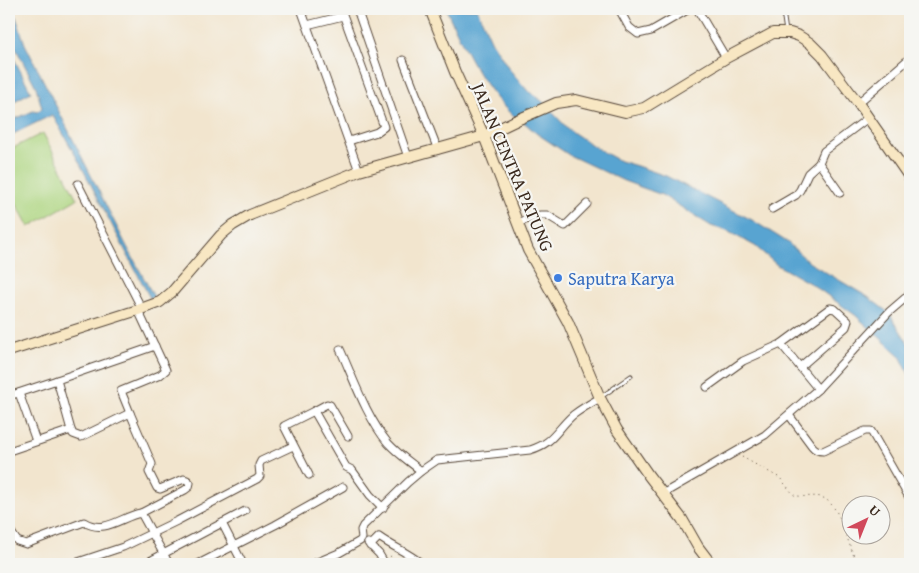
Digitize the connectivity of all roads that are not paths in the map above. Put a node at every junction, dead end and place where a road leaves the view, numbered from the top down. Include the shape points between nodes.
1 (301, 9) edge
2 (358, 9) edge
3 (430, 9) edge
4 (619, 9) edge
5 (689, 9) edge
6 (697, 9) edge
7 (779, 9) edge
8 (342, 12) edge
9 (307, 25) junction
10 (786, 32) junction
11 (726, 58) junction
12 (910, 58) edge
13 (403, 60) dead end
14 (858, 103) junction
15 (868, 118) junction
16 (484, 136) junction
17 (349, 141) junction
18 (438, 150) junction
19 (408, 157) junction
20 (820, 163) junction
21 (359, 171) junction
22 (910, 178) edge
23 (78, 184) dead end
24 (840, 193) dead end
25 (587, 204) dead end
26 (772, 209) dead end
27 (517, 223) junction
28 (910, 294) edge
29 (140, 310) junction
30 (781, 344) junction
31 (155, 346) junction
32 (340, 349) dead end
33 (9, 351) edge
34 (800, 367) junction
35 (631, 376) dead end
36 (57, 380) junction
37 (707, 386) dead end
38 (818, 389) junction
39 (19, 393) junction
40 (9, 396) edge
41 (600, 398) junction
42 (314, 411) junction
43 (130, 414) junction
44 (789, 415) junction
45 (71, 430) junction
46 (348, 436) dead end
47 (36, 442) junction
48 (293, 446) junction
49 (9, 451) edge
50 (421, 471) junction
51 (309, 475) dead end
52 (343, 487) dead end
53 (664, 493) junction
54 (910, 499) edge
55 (383, 508) junction
56 (245, 511) dead end
57 (141, 513) junction
58 (222, 523) junction
59 (9, 529) edge
60 (152, 533) junction
61 (362, 538) junction
62 (234, 545) junction
63 (370, 546) junction
64 (164, 554) junction
65 (73, 564) edge
66 (144, 564) edge
67 (169, 564) edge
68 (198, 564) edge
69 (243, 564) edge
70 (313, 564) edge
71 (385, 564) edge
72 (422, 564) edge
73 (710, 564) edge

1 - 9 street
2 - 19 street
3 - 16 street, JALAN CENTRA PATUNG
4 - 5 street via 638,34 651,31
6 - 11 street
7 - 10 lane
8 - 9 street
8 - 17 street via 384,127
9 - 17 street
10 - 11 street via 773,33
10 - 14 street via 810,43
11 - 16 street via 644,108 632,112 566,100
12 - 14 street
13 - 18 street
14 - 15 street
15 - 20 street via 829,146
15 - 22 street
16 - 18 street
16 - 27 street, JALAN CENTRA PATUNG
17 - 21 street
18 - 19 street
19 - 21 street
20 - 24 street
20 - 26 street via 808,173 796,196
21 - 29 street via 233,225 166,298
23 - 29 street
25 - 27 street via 565,226 540,215
27 - 41 street, JALAN CENTRA PATUNG via 528,250 568,322
28 - 38 street via 889,312
29 - 31 street
29 - 33 street
30 - 34 street
30 - 34 street via 830,308 848,321 846,327
30 - 37 street via 743,361
31 - 36 street
31 - 43 street via 166,370 121,391
32 - 50 street via 380,431
34 - 38 street
35 - 41 lane
36 - 39 street
36 - 45 street
38 - 44 street
39 - 40 street
39 - 47 street
41 - 50 street via 572,417 541,447 445,458
41 - 53 street, JALAN CENTRA PATUNG via 627,444
42 - 46 street via 330,405
42 - 48 street via 284,426
42 - 55 street via 346,467
43 - 45 street via 81,436
43 - 57 street via 152,464 150,472 157,488 184,479 190,483 185,490
44 - 53 street via 765,435
44 - 54 street via 815,450 820,451 871,431
45 - 47 street
47 - 49 street
48 - 51 street
48 - 60 street via 261,461 257,479
50 - 55 street
52 - 62 street
53 - 73 street, JALAN CENTRA PATUNG
55 - 61 street via 363,526
56 - 58 street
57 - 59 street via 114,524 94,527 84,522 26,544 17,541
57 - 60 street
58 - 62 street
58 - 64 street
60 - 64 street
60 - 65 street
61 - 63 street
61 - 70 street
62 - 68 street
62 - 69 street
63 - 71 street
63 - 72 street via 379,537
64 - 66 street
64 - 67 street

